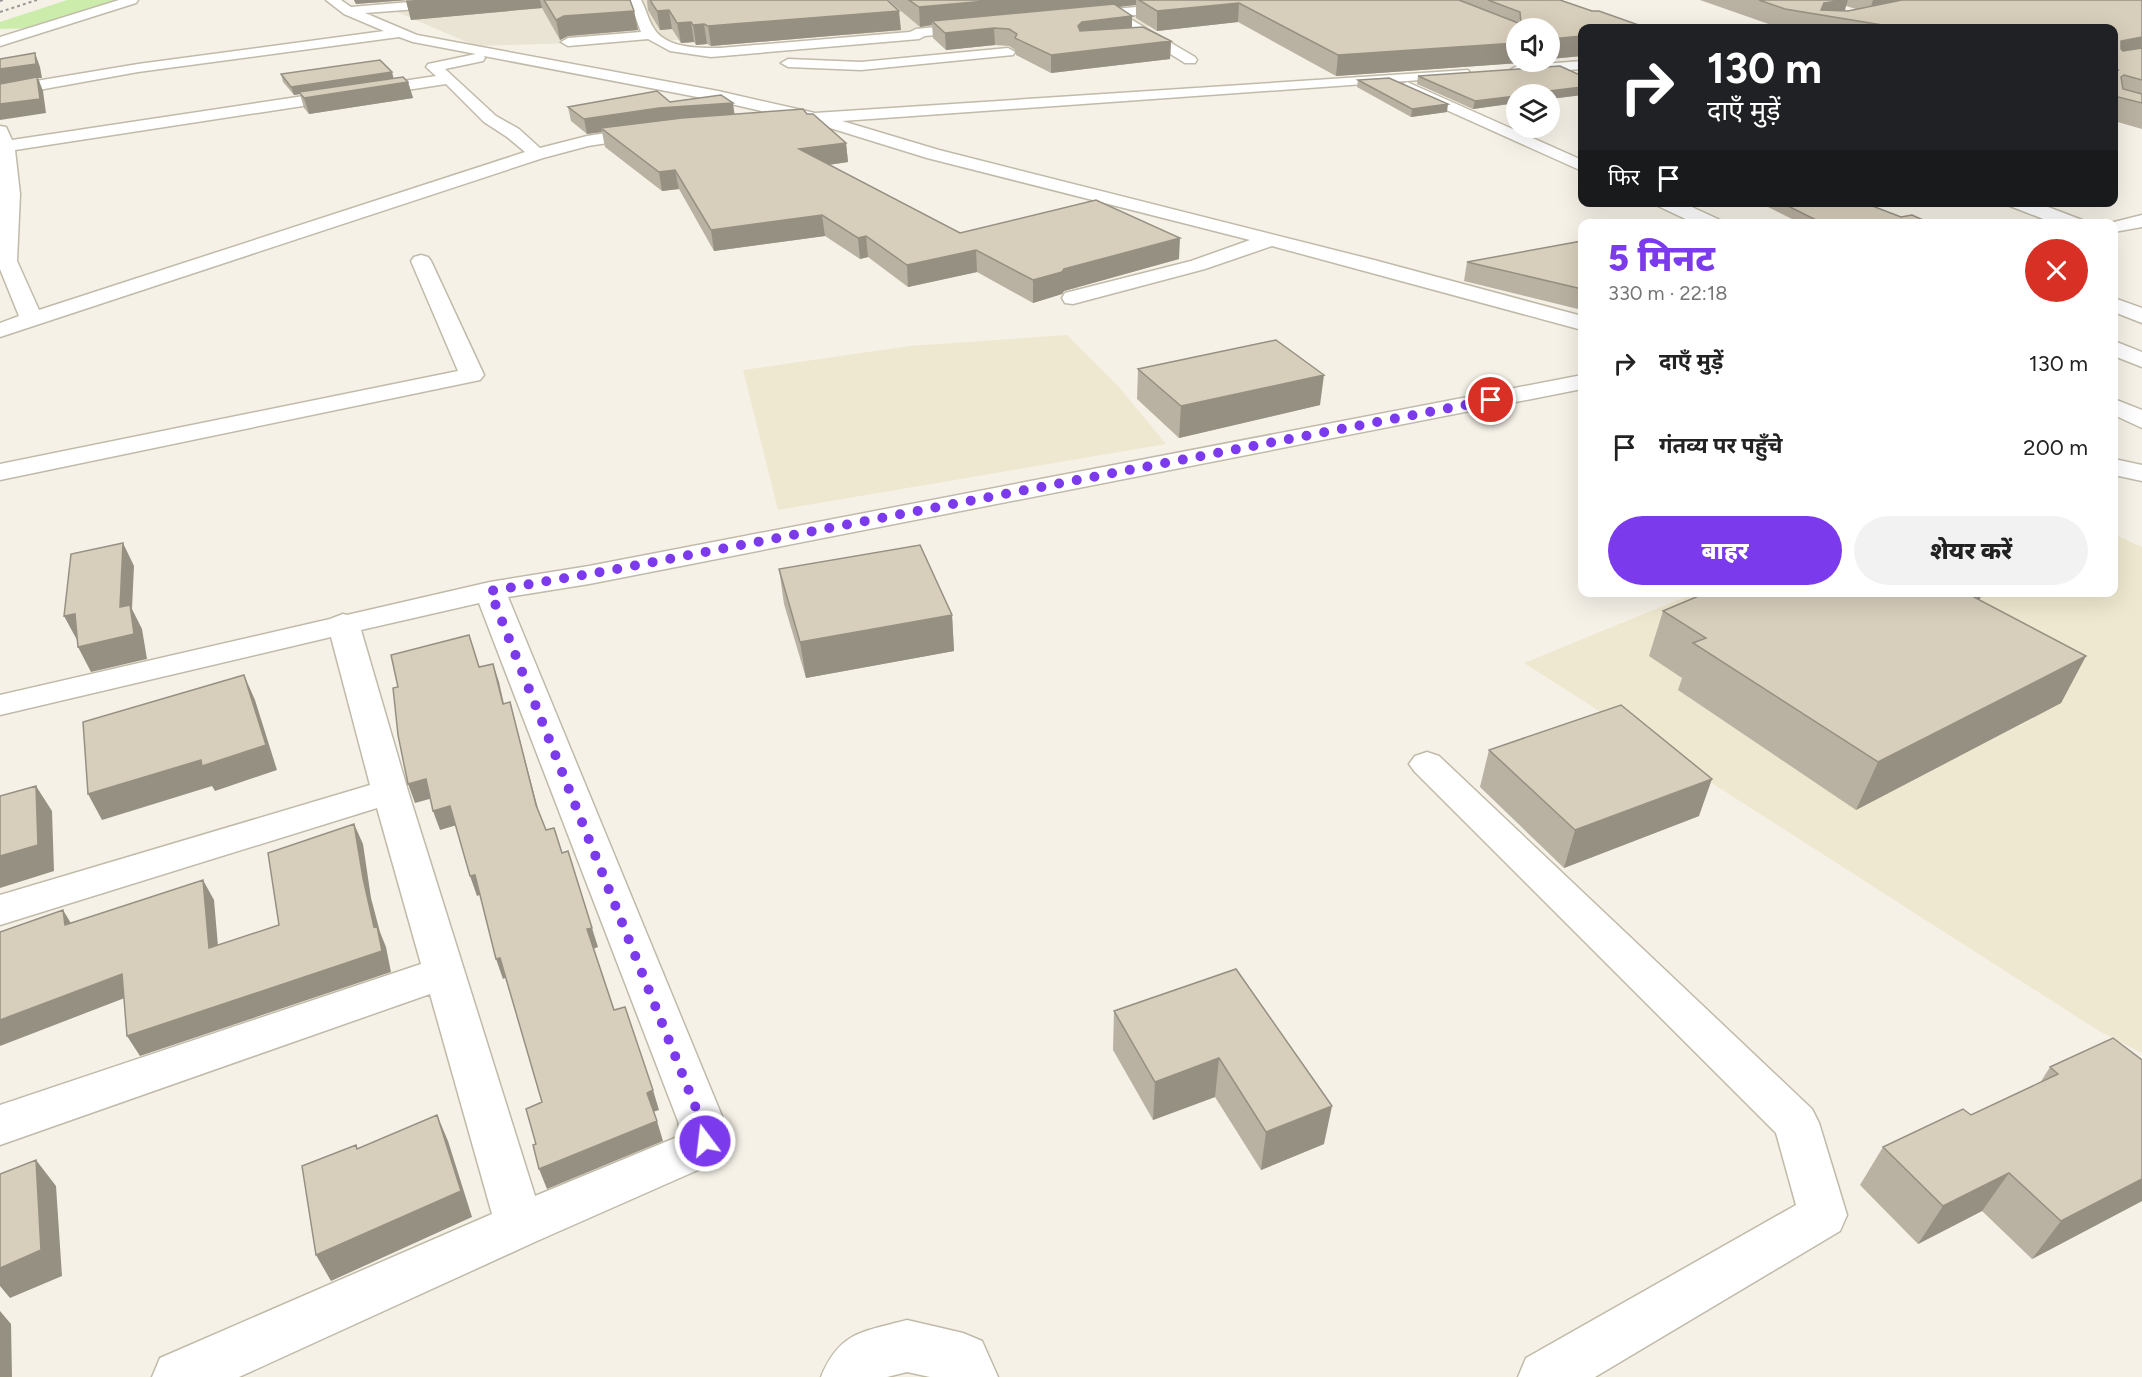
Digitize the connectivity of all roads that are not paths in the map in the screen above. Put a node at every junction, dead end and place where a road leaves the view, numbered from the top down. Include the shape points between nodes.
1 (132, 0) edge
2 (332, 0) edge
3 (483, 0) edge
4 (1123, 0) edge
5 (1255, 0) edge
6 (640, 3) edge
7 (349, 10) junction
8 (1141, 10) junction
9 (1116, 13) junction
10 (1069, 18) edge
11 (900, 20) dead end
12 (987, 26) edge
13 (77, 32) dead end
14 (399, 33) junction
15 (917, 34) junction
16 (650, 35) junction
17 (1151, 37) junction
18 (1130, 39) edge
19 (1, 41) edge
20 (568, 42) edge
21 (1008, 52) edge
22 (706, 53) junction
23 (497, 55) junction
24 (1560, 56) edge
25 (424, 60) junction
26 (1190, 60) dead end
27 (1578, 63) edge
28 (954, 64) junction
29 (1578, 65) edge
30 (1502, 71) edge
31 (1479, 72) edge
32 (449, 79) junction
33 (1389, 79) junction
34 (0, 92) edge
35 (278, 105) junction
36 (814, 118) junction
37 (289, 119) dead end
38 (756, 123) edge
39 (662, 130) edge
40 (2, 141) edge
41 (537, 154) junction
42 (1578, 164) edge
43 (1676, 207) edge
44 (2030, 207) edge
45 (1702, 219) edge
46 (2062, 219) edge
47 (2142, 221) edge
48 (2118, 225) edge
49 (1270, 240) junction
50 (422, 261) dead end
51 (1073, 298) dead end
52 (2118, 306) edge
53 (2142, 316) edge
54 (32, 320) junction
55 (1578, 322) edge
56 (0, 330) edge
57 (2118, 350) edge
58 (2142, 360) edge
59 (1578, 383) edge
60 (2118, 408) edge
61 (2142, 420) edge
62 (2118, 468) edge
63 (0, 472) edge
64 (2142, 473) edge
65 (490, 591) junction
66 (344, 623) junction
67 (0, 705) edge
68 (1427, 764) dead end
69 (390, 791) junction
70 (0, 910) edge
71 (444, 973) junction
72 (0, 1125) edge
73 (520, 1225) junction
74 (179, 1377) edge
75 (848, 1377) edge
76 (971, 1377) edge
77 (1545, 1377) edge

1 - 19 street
2 - 7 street
3 - 7 street
4 - 8 street
5 - 8 street
6 - 16 street
7 - 14 street
8 - 9 street
9 - 10 street
9 - 17 street
11 - 15 street
12 - 15 street
13 - 19 street
14 - 23 street
14 - 25 street
14 - 34 street via 138,68
15 - 22 street
15 - 28 street
16 - 20 street
16 - 22 street via 677,49
17 - 18 street
17 - 26 street
21 - 28 street
22 - 28 street via 756,61 844,66
23 - 25 street
23 - 36 street
24 - 27 street
25 - 32 street
29 - 30 street
31 - 33 street
32 - 35 street
32 - 41 street via 490,119
33 - 36 street
33 - 42 street
35 - 37 street
35 - 40 street
36 - 38 street
36 - 49 street via 933,154
39 - 41 street via 587,141
40 - 54 street via 11,194 7,261
41 - 54 street
43 - 45 street
44 - 46 street
47 - 48 street
49 - 51 street via 1198,265
49 - 55 street
50 - 63 street via 472,375
52 - 53 street
54 - 56 street
57 - 58 street
59 - 65 street
60 - 61 street
62 - 64 street
65 - 66 street
65 - 73 street via 701,1121 705,1141 691,1152
66 - 67 street
66 - 69 street
68 - 77 street via 1796,1123 1823,1215
69 - 70 street
69 - 71 street
71 - 72 street
71 - 73 street
73 - 74 street
75 - 76 street via 865,1357 907,1346 963,1359

